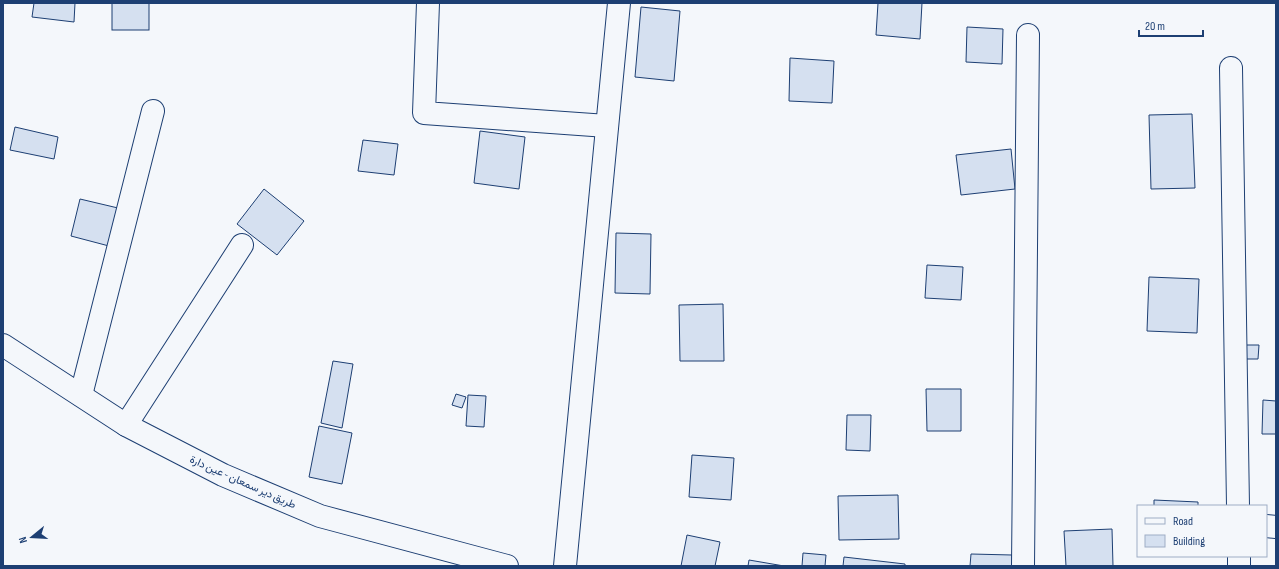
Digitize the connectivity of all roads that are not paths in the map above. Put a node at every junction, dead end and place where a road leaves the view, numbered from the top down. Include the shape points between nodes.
1 (428, 3) edge
2 (619, 3) edge
3 (1028, 35) dead end
4 (1231, 68) dead end
5 (153, 111) dead end
6 (607, 126) junction
7 (242, 245) dead end
8 (3, 345) edge
9 (81, 396) junction
10 (126, 425) junction
11 (1238, 505) edge
12 (507, 566) edge
13 (565, 566) edge
14 (1023, 566) edge

1 - 6 street via 424,114
2 - 6 street
3 - 14 street
4 - 11 street
5 - 9 street
6 - 13 street
7 - 10 street
8 - 9 street, طريق دير سمعان - عين دارة
9 - 10 street, طريق دير سمعان - عين دارة
10 - 12 street, طريق دير سمعان - عين دارة via 223,475 320,516

